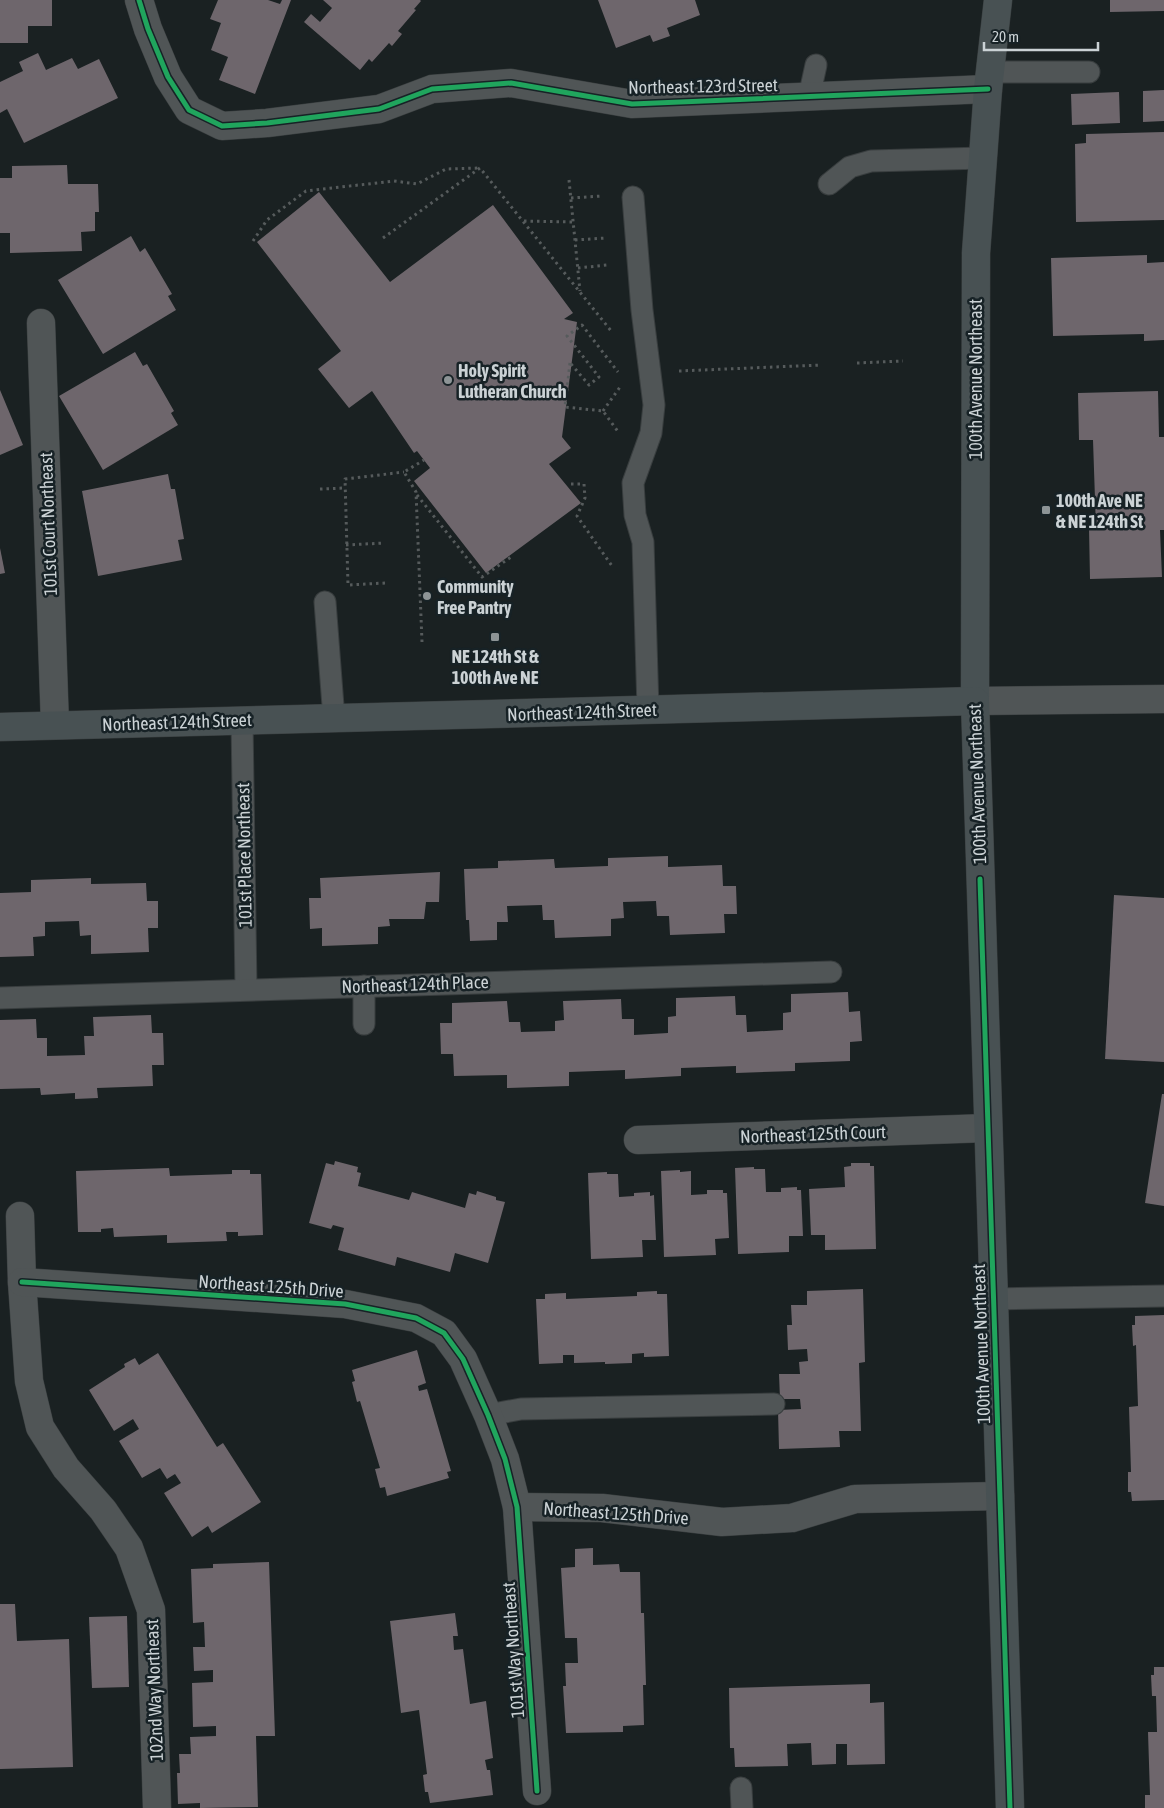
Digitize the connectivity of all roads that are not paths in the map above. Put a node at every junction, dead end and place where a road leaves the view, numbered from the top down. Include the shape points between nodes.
1 (139, 0) edge
2 (998, 0) edge
3 (816, 65) dead end
4 (1089, 72) dead end
5 (989, 80) junction
6 (809, 97) junction
7 (983, 158) junction
8 (829, 184) dead end
9 (633, 198) dead end
10 (41, 323) dead end
11 (325, 602) dead end
12 (1164, 699) edge
13 (975, 701) junction
14 (648, 710) junction
15 (334, 718) junction
16 (242, 720) junction
17 (55, 725) junction
18 (0, 727) edge
19 (831, 972) dead end
20 (364, 986) junction
21 (246, 989) junction
22 (0, 998) edge
23 (364, 1024) dead end
24 (988, 1128) junction
25 (638, 1140) dead end
26 (20, 1216) dead end
27 (22, 1282) junction
28 (1164, 1296) edge
29 (993, 1299) junction
30 (774, 1404) dead end
31 (488, 1415) junction
32 (1000, 1496) junction
33 (516, 1507) junction
34 (537, 1791) dead end
35 (157, 1808) edge
36 (1010, 1808) edge

1 - 6 street, Northeast 123rd Street via 168,77 189,110 222,126 379,109 432,89 511,83 632,104
2 - 5 main road, 100th Avenue Northeast
3 - 6 lane
4 - 5 lane
5 - 6 street, Northeast 123rd Street
5 - 7 main road, 100th Avenue Northeast
7 - 8 lane via 871,161 850,167
7 - 13 main road, 100th Avenue Northeast via 976,254
9 - 14 lane via 654,405 651,433 632,483 634,515 643,542
10 - 17 street, 101st Court Northeast
11 - 15 lane
12 - 13 street, Northeast 124th Street
13 - 14 main road, Northeast 124th Street
13 - 24 main road, 100th Avenue Northeast
14 - 15 main road, Northeast 124th Street
15 - 16 main road, Northeast 124th Street
16 - 17 main road, Northeast 124th Street
16 - 21 lane, 101st Place Northeast
17 - 18 main road, Northeast 124th Street
19 - 20 lane, Northeast 124th Place
20 - 21 lane, Northeast 124th Place
20 - 23 lane
21 - 22 lane, Northeast 124th Place
24 - 25 street, Northeast 125th Court
24 - 29 main road, 100th Avenue Northeast
26 - 27 street, 102nd Way Northeast
27 - 31 street, Northeast 125th Drive via 345,1304 416,1318 444,1333 462,1359
27 - 35 street, 102nd Way Northeast via 28,1381 40,1427 66,1468 103,1510 129,1548 151,1610
28 - 29 lane
29 - 32 main road, 100th Avenue Northeast
30 - 31 lane via 521,1409
31 - 33 street, Northeast 125th Drive via 505,1459
32 - 33 street, Northeast 125th Drive via 855,1499 792,1518 722,1522 602,1508
32 - 36 main road, 100th Avenue Northeast
33 - 34 street, 101st Way Northeast

